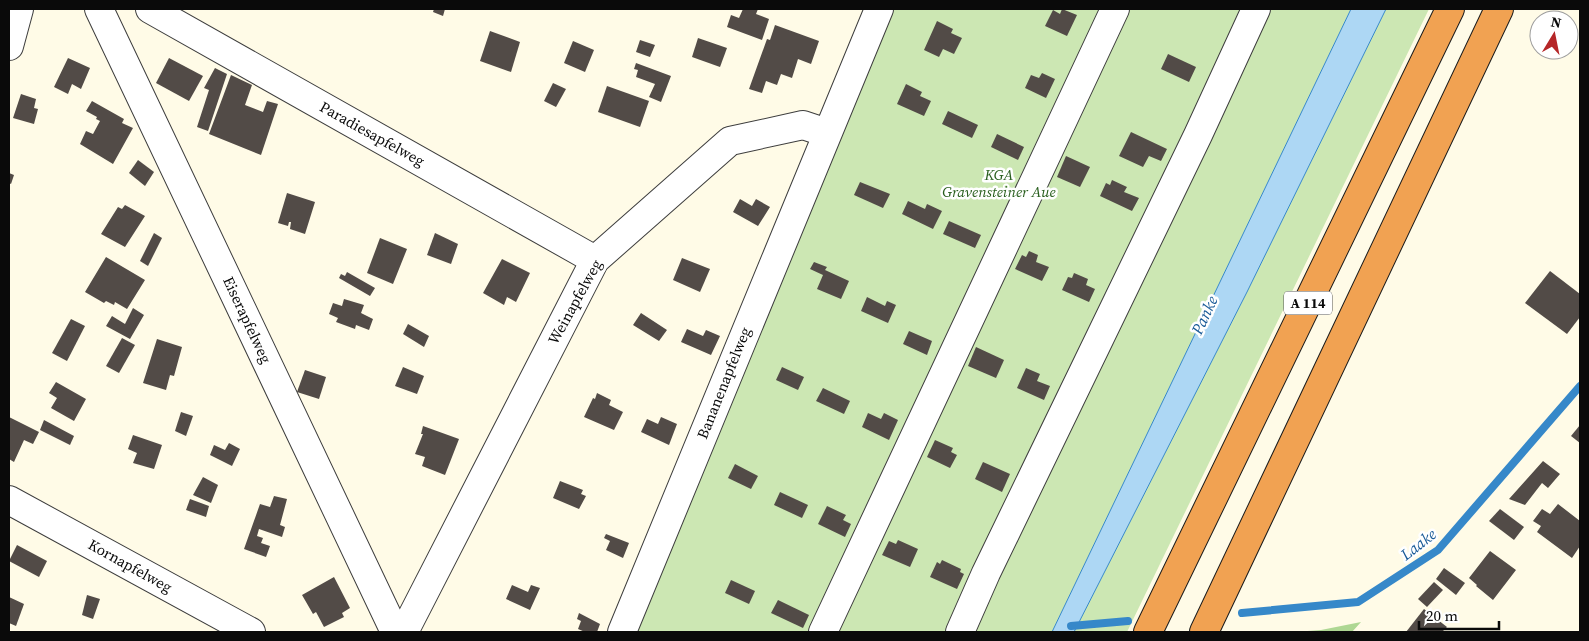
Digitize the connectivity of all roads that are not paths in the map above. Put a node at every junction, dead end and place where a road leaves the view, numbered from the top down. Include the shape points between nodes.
1 (19, 9) edge
2 (99, 9) edge
3 (150, 9) edge
4 (879, 9) edge
5 (1115, 9) edge
6 (1256, 9) edge
7 (1450, 9) edge
8 (1499, 9) edge
9 (9, 46) edge
10 (827, 133) junction
11 (595, 260) junction
12 (9, 500) edge
13 (251, 632) edge
14 (395, 632) edge
15 (404, 632) edge
16 (622, 632) edge
17 (823, 632) edge
18 (960, 632) edge
19 (1148, 632) edge
20 (1204, 632) edge

1 - 9 street
2 - 14 street, Eiserapfelweg
3 - 11 street, Paradiesapfelweg
4 - 10 street
5 - 17 street
6 - 18 street
7 - 19 highway, A 114
8 - 20 highway, A 114
10 - 11 street, Weinapfelweg via 803,125 730,141
10 - 16 street, Bananenapfelweg
11 - 15 street, Weinapfelweg
12 - 13 street, Kornapfelweg

